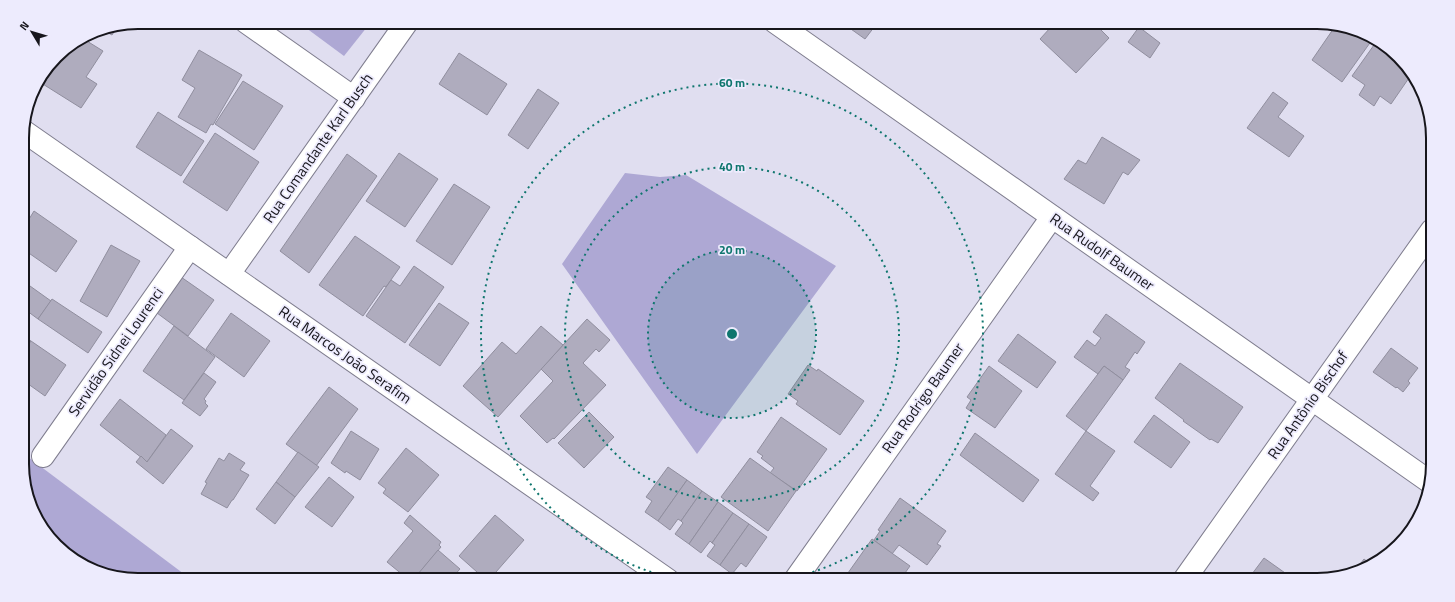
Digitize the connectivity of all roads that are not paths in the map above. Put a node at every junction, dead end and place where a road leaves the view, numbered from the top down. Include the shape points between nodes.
1 (256, 29) edge
2 (402, 29) edge
3 (785, 29) edge
4 (354, 98) junction
5 (29, 135) edge
6 (1052, 217) junction
7 (1426, 238) edge
8 (190, 247) junction
9 (229, 274) junction
10 (1312, 399) junction
11 (43, 456) dead end
12 (1425, 478) edge
13 (658, 573) edge
14 (800, 573) edge
15 (1189, 573) edge

1 - 4 street
2 - 4 street, Rua Comandante Karl Busch
3 - 6 street, Rua Rudolf Baumer
4 - 9 street, Rua Comandante Karl Busch
5 - 8 street, Rua Marcos João Serafim
6 - 10 street, Rua Rudolf Baumer
6 - 14 street, Rua Rodrigo Baumer
7 - 10 street, Rua Antônio Bischof
8 - 9 street, Rua Marcos João Serafim
8 - 11 street, Servidão Sidnei Lourenci
9 - 13 street, Rua Marcos João Serafim
10 - 12 street, Rua Rudolf Baumer
10 - 15 street, Rua Antônio Bischof

